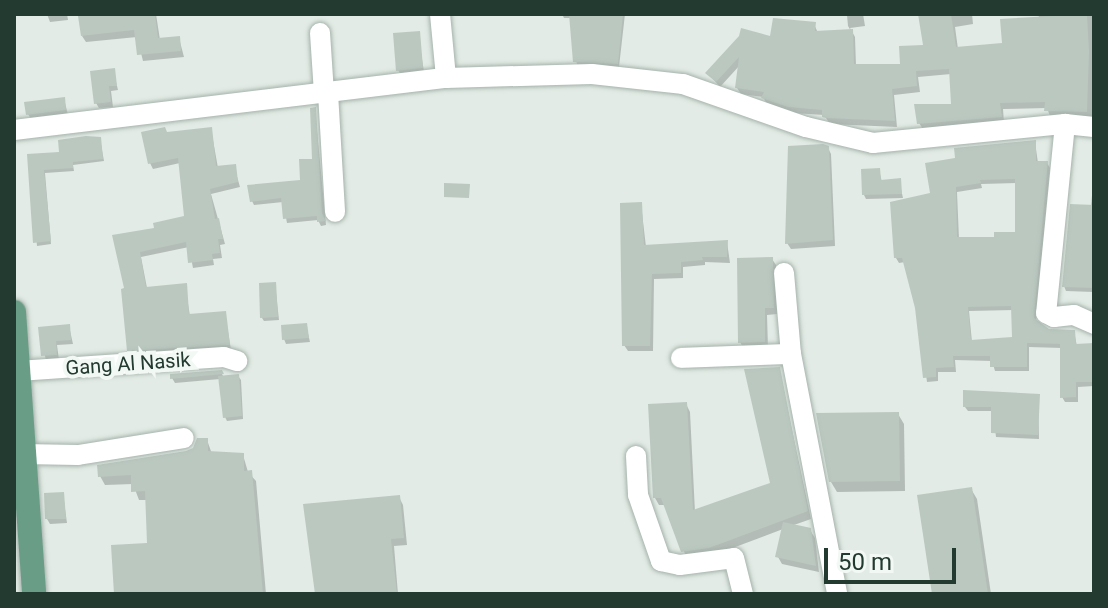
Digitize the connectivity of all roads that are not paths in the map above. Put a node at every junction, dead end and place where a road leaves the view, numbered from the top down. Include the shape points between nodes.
1 (440, 14) edge
2 (320, 33) dead end
3 (446, 78) junction
4 (326, 93) junction
5 (1065, 124) junction
6 (1094, 127) edge
7 (14, 130) edge
8 (335, 212) dead end
9 (784, 273) dead end
10 (14, 312) edge
11 (1094, 324) edge
12 (791, 354) junction
13 (681, 358) dead end
14 (237, 361) dead end
15 (18, 371) junction
16 (184, 438) dead end
17 (22, 454) junction
18 (636, 456) dead end
19 (34, 594) edge
20 (743, 594) edge
21 (837, 594) edge

1 - 3 street
2 - 4 street
3 - 4 street
3 - 5 street via 592,74 683,84 806,127 873,143
4 - 7 street
4 - 8 street
5 - 6 street
5 - 11 street via 1046,313 1074,315
9 - 12 street
10 - 15 main road
12 - 13 street
12 - 21 street
14 - 15 street, Gang Al Nasik via 224,357
15 - 17 main road
16 - 17 street via 90,453
17 - 19 main road
18 - 20 street via 638,495 661,561 671,566 734,558

